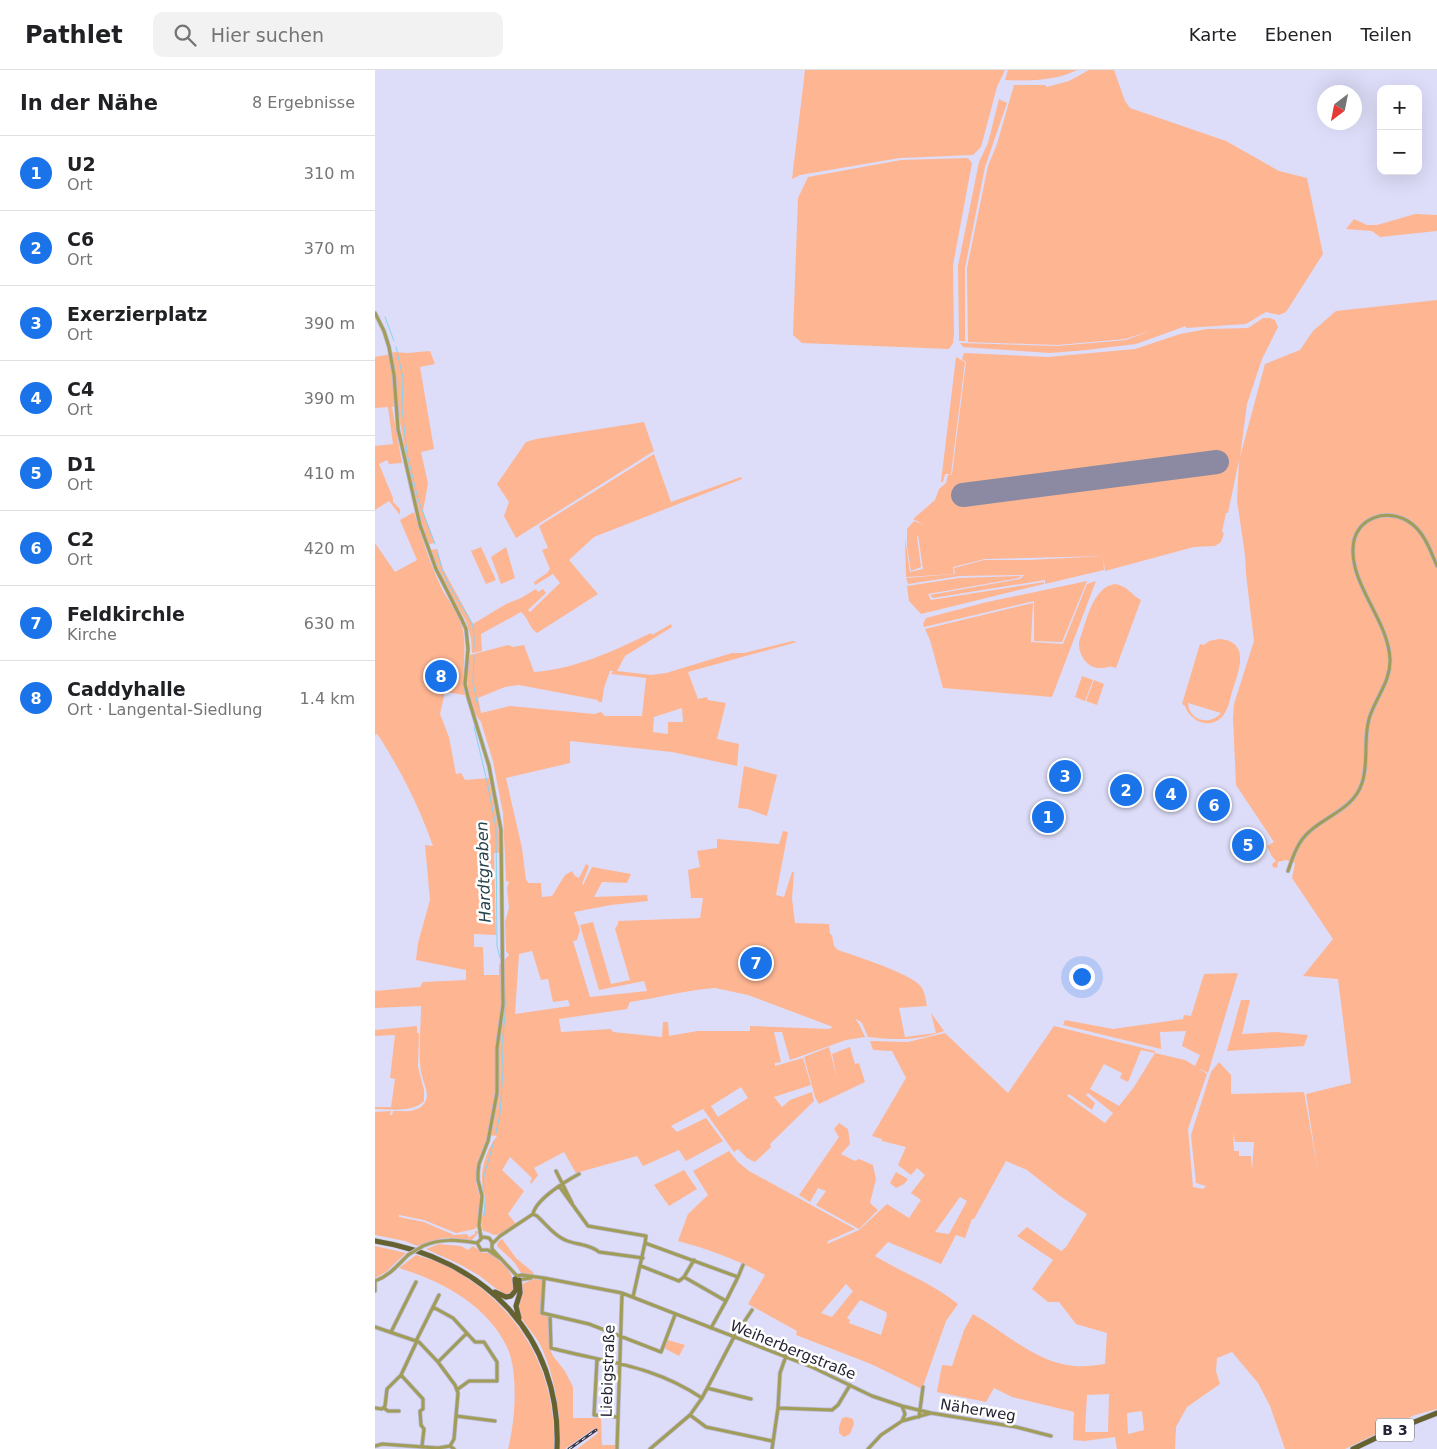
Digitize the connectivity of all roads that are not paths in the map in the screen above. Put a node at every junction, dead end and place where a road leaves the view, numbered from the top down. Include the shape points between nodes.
1 (375, 313) edge
2 (1437, 566) edge
3 (1288, 871) dead end
4 (556, 1171) dead end
5 (579, 1174) dead end
6 (563, 1183) junction
7 (559, 1186) junction
8 (574, 1208) junction
9 (533, 1214) junction
10 (500, 1236) junction
11 (485, 1238) junction
12 (375, 1241) edge
13 (477, 1243) junction
14 (645, 1243) junction
15 (491, 1247) junction
16 (643, 1258) junction
17 (694, 1260) junction
18 (743, 1265) dead end
19 (641, 1266) junction
20 (516, 1277) junction
21 (685, 1277) junction
22 (738, 1277) junction
23 (544, 1278) junction
24 (375, 1281) edge
25 (416, 1282) dead end
26 (490, 1290) junction
27 (375, 1291) edge
28 (622, 1293) junction
29 (439, 1295) dead end
30 (633, 1297) junction
31 (726, 1301) junction
32 (433, 1307) junction
33 (752, 1310) dead end
34 (550, 1315) junction
35 (675, 1315) junction
36 (520, 1321) junction
37 (375, 1327) edge
38 (711, 1328) junction
39 (391, 1332) junction
40 (467, 1333) junction
41 (621, 1336) junction
42 (734, 1337) junction
43 (416, 1341) junction
44 (786, 1356) junction
45 (597, 1359) junction
46 (438, 1362) junction
47 (620, 1363) junction
48 (401, 1375) junction
49 (850, 1385) junction
50 (923, 1387) dead end
51 (707, 1388) junction
52 (458, 1389) junction
53 (702, 1398) junction
54 (751, 1398) dead end
55 (902, 1406) junction
56 (375, 1408) edge
57 (384, 1408) junction
58 (778, 1408) junction
59 (399, 1411) dead end
60 (920, 1411) junction
61 (931, 1413) junction
62 (1437, 1413) edge
63 (690, 1415) junction
64 (456, 1416) junction
65 (618, 1417) junction
66 (919, 1417) junction
67 (495, 1421) dead end
68 (902, 1421) junction
69 (1051, 1436) dead end
70 (772, 1441) junction
71 (375, 1446) edge
72 (450, 1446) junction
73 (422, 1447) edge
74 (557, 1448) edge
75 (454, 1449) edge
76 (617, 1449) edge
77 (650, 1449) edge
78 (772, 1449) edge
79 (868, 1449) edge
80 (1353, 1449) edge

1 - 11 street via 389,347 398,429 420,525 436,569 466,629 465,684 489,766 501,830 503,1005 497,1048 497,1093 478,1172 482,1196 479,1225
2 - 3 street via 1420,533 1404,519 1388,514 1377,516 1365,522 1356,534 1353,549 1355,570 1386,639 1390,658 1388,675 1369,720 1365,774 1358,793 1302,839
4 - 6 street
5 - 6 street
6 - 7 street
6 - 8 street
7 - 8 street
7 - 9 street via 534,1208
8 - 14 street via 588,1226 646,1236
9 - 10 street
9 - 16 street via 566,1241 595,1248 599,1252
10 - 11 street
10 - 15 street
11 - 13 street
11 - 15 street
12 - 26 main road via 405,1247 443,1261
13 - 15 street via 481,1250
13 - 24 street, bridge via 434,1241 408,1255 389,1274
14 - 16 street
14 - 17 street
15 - 20 street
16 - 19 street
17 - 21 street
17 - 22 street
18 - 22 street
19 - 21 street via 679,1281
19 - 30 street
20 - 23 street, Weiherbergstraße
20 - 26 main road via 516,1290 511,1296
20 - 36 main road via 520,1293 516,1306
21 - 31 street
22 - 31 street
23 - 28 street, Weiherbergstraße
23 - 34 street via 542,1313
24 - 27 street
25 - 39 street
26 - 36 main road
28 - 30 street, Weiherbergstraße
28 - 41 street, Liebigstraße
29 - 32 street
30 - 35 street, Weiherbergstraße
31 - 38 street
32 - 40 street via 453,1318
32 - 43 street
33 - 42 street
34 - 41 street
34 - 45 street via 551,1348
35 - 38 street, Weiherbergstraße
35 - 41 street via 661,1352
36 - 74 main road via 531,1338 549,1381 557,1419
37 - 39 street
38 - 42 street, Weiherbergstraße
39 - 43 street
40 - 46 street
40 - 52 street via 475,1342 484,1342 497,1362 497,1381 469,1381
41 - 47 street, Liebigstraße
42 - 44 street, Weiherbergstraße
42 - 51 street
43 - 46 street
43 - 48 street
44 - 49 street, Weiherbergstraße
44 - 58 street via 780,1373
45 - 47 street
45 - 65 street via 594,1415
46 - 52 street
47 - 53 street via 667,1378
47 - 65 street, Liebigstraße
48 - 57 street via 387,1389
48 - 73 street via 423,1399
49 - 55 street, Weiherbergstraße
49 - 58 street via 832,1410
50 - 60 street
51 - 53 street
51 - 54 street
52 - 64 street
53 - 63 street
55 - 60 street, Weiherbergstraße
55 - 68 street via 905,1414
56 - 57 street
57 - 59 street
58 - 70 street
60 - 61 street, Weiherbergstraße
60 - 66 street
61 - 66 street, Näherweg
61 - 69 street, Näherweg via 1016,1426
62 - 80 main road, B 3
63 - 70 street via 706,1427
63 - 77 street
64 - 67 street
64 - 72 street via 455,1439
65 - 76 street, Liebigstraße
66 - 68 street, Näherweg
68 - 79 street, Näherweg via 881,1435
70 - 78 street
71 - 73 street
72 - 73 street
72 - 75 street

